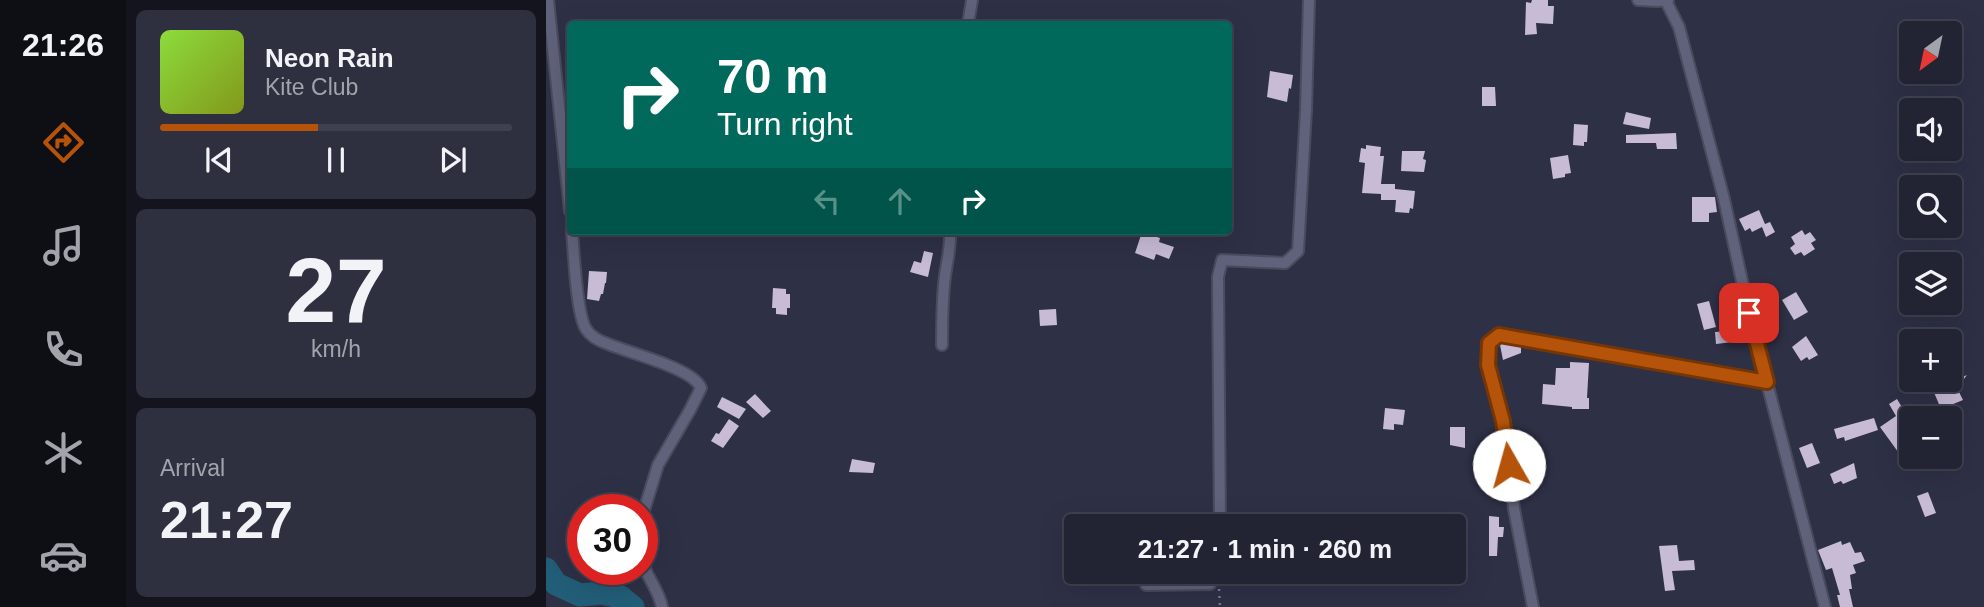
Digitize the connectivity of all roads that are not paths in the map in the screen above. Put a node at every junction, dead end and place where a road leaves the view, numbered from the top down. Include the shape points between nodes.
1 (548, 0) edge
2 (972, 0) edge
3 (1309, 0) edge
4 (1638, 0) edge
5 (1667, 0) edge
6 (968, 21) edge
7 (567, 182) edge
8 (572, 235) edge
9 (950, 235) edge
10 (942, 345) dead end
11 (1767, 382) junction
12 (649, 494) edge
13 (1220, 514) edge
14 (1210, 584) edge
15 (653, 585) edge
16 (1146, 585) dead end
17 (663, 607) edge
18 (1533, 607) edge
19 (1825, 607) edge

1 - 7 street
2 - 6 street
3 - 13 street via 1298,251 1285,263 1222,260 1218,277
4 - 5 street
5 - 11 street via 1679,27
8 - 12 street via 583,323 589,332 596,339 687,373 701,388 658,465
9 - 10 street
11 - 18 street via 1499,335 1489,343 1488,365 1503,421
11 - 19 street
14 - 16 street
15 - 17 street

